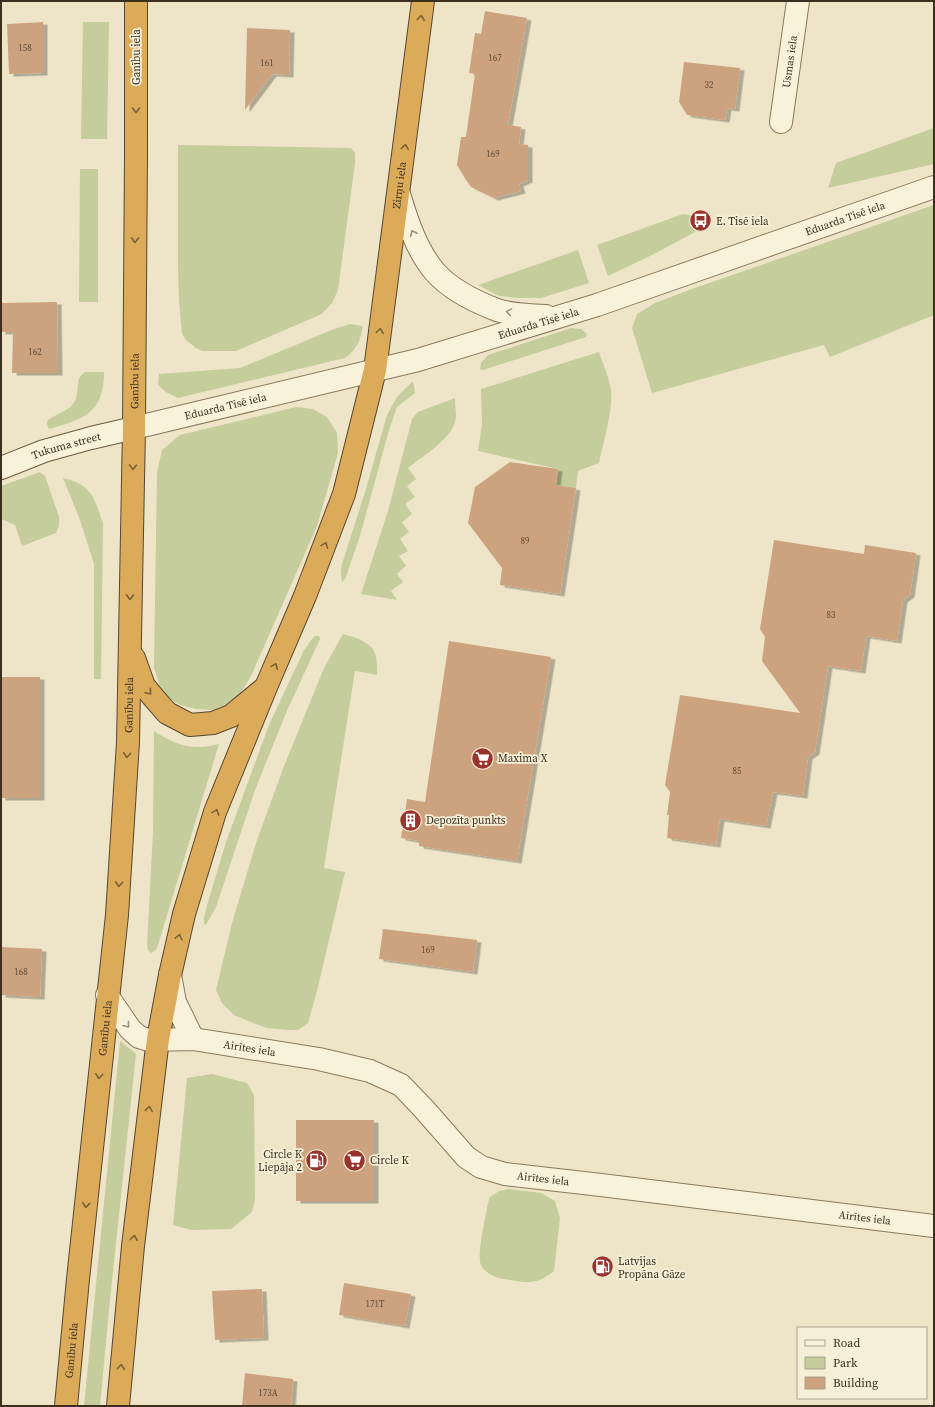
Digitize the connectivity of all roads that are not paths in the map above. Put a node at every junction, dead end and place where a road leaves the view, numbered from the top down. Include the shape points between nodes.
1 (136, 1) edge
2 (424, 1) edge
3 (798, 1) edge
4 (781, 122) dead end
5 (934, 187) edge
6 (399, 194) junction
7 (561, 316) junction
8 (375, 370) junction
9 (134, 428) junction
10 (1, 468) edge
11 (129, 644) junction
12 (266, 687) junction
13 (170, 974) junction
14 (107, 995) junction
15 (158, 1039) junction
16 (193, 1039) junction
17 (934, 1226) edge
18 (66, 1406) edge
19 (118, 1406) edge

1 -> 9 highway, Ganību iela
6 -> 2 highway, Zirņu iela
3 - 4 street, Usmas iela
5 - 7 street, Eduarda Tisē iela
7 -> 6 street via 536,316 498,310 459,292 436,273 424,256 405,215
8 -> 6 highway, Zirņu iela
7 - 8 street, Eduarda Tisē iela via 418,360
8 - 9 street, Eduarda Tisē iela
12 -> 8 highway via 306,596 344,494
9 - 10 street, Tukuma street via 44,451
9 -> 11 highway, Ganību iela
11 -> 12 highway via 144,686 167,713 190,725 213,723 230,716
11 -> 14 highway, Ganību iela via 128,742 117,915
13 -> 12 highway via 184,914 215,812
13 - 15 highway
13 - 16 street via 175,1002
14 -> 15 street, Airītes iela via 130,1029 139,1037
14 -> 18 highway, Ganību iela
15 - 16 street, Airītes iela
19 -> 15 highway via 133,1246
16 - 17 street, Airītes iela via 319,1059 370,1071 401,1085 466,1157 481,1167 505,1174

